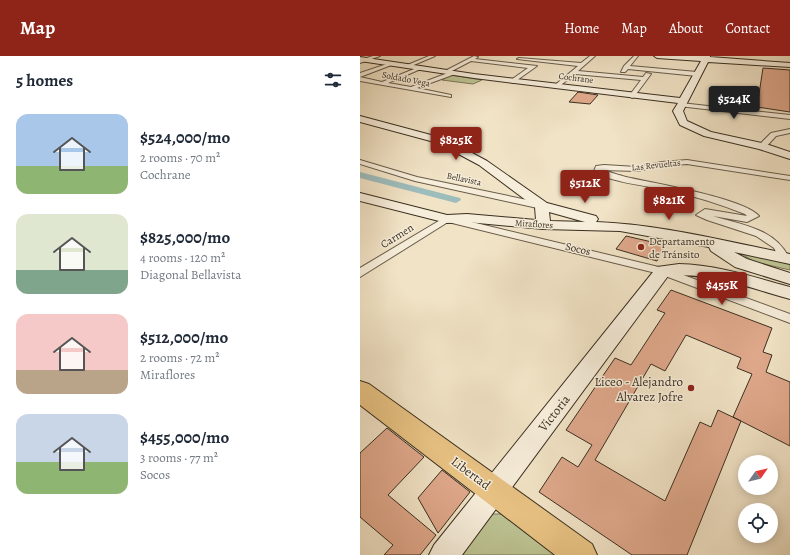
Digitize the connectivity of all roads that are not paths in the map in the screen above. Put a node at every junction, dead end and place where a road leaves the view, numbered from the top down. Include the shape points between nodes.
1 (378, 56) edge
2 (422, 56) edge
3 (479, 56) edge
4 (593, 56) edge
5 (636, 56) edge
6 (656, 56) edge
7 (432, 57) edge
8 (521, 57) edge
9 (707, 58) edge
10 (362, 60) edge
11 (470, 60) junction
12 (542, 61) junction
13 (392, 64) junction
14 (508, 65) junction
15 (582, 65) junction
16 (790, 65) edge
17 (406, 66) junction
18 (533, 67) junction
19 (626, 67) junction
20 (421, 68) junction
21 (652, 70) junction
22 (574, 72) junction
23 (449, 73) junction
24 (697, 74) junction
25 (360, 75) edge
26 (618, 76) junction
27 (360, 79) edge
28 (644, 79) junction
29 (513, 81) junction
30 (383, 83) junction
31 (557, 86) junction
32 (412, 89) junction
33 (449, 96) dead end
34 (632, 96) junction
35 (682, 103) junction
36 (790, 114) edge
37 (790, 117) edge
38 (360, 119) edge
39 (766, 131) dead end
40 (790, 131) edge
41 (774, 134) junction
42 (762, 146) junction
43 (790, 156) edge
44 (360, 162) edge
45 (790, 178) edge
46 (360, 197) edge
47 (542, 206) junction
48 (447, 219) junction
49 (542, 225) junction
50 (620, 227) junction
51 (703, 241) junction
52 (787, 259) edge
53 (663, 271) junction
54 (360, 273) edge
55 (790, 279) edge
56 (790, 293) edge
57 (790, 318) edge
58 (360, 391) edge
59 (494, 491) junction
60 (444, 555) edge
61 (581, 555) edge

1 - 10 street
2 - 7 street
3 - 11 street
4 - 15 street
5 - 19 street
6 - 9 street
7 - 17 street
8 - 12 street
8 - 14 street
9 - 16 street
9 - 24 street
10 - 13 street, Cochrane
11 - 14 street
11 - 23 street
12 - 15 street
12 - 18 street
13 - 17 street, Cochrane
13 - 25 street
14 - 18 street
15 - 22 street
17 - 20 street, Cochrane
18 - 29 street
19 - 21 street
19 - 26 street
20 - 23 street, Cochrane
20 - 30 street
21 - 24 street
21 - 28 street
22 - 26 street
22 - 31 street
23 - 29 street, Cochrane
23 - 32 street
24 - 35 street
26 - 28 street
27 - 30 street, Soldado Vega
28 - 34 street
29 - 31 street, Cochrane
30 - 32 street, Soldado Vega
31 - 34 street, Cochrane
32 - 33 street, Soldado Vega
34 - 35 street, Cochrane
35 - 36 street, Cochrane
35 - 37 street, Cochrane via 773,118
35 - 42 street via 678,111 683,123 708,134
38 - 47 street via 442,141 483,163
39 - 41 street
40 - 41 street
41 - 42 street
42 - 43 street
44 - 47 street, Bellavista via 415,179
45 - 52 street, Las Revueltas via 687,162 637,169 604,167 598,171 725,203 748,212 754,216 747,219 705,212 701,215 761,236 777,245
46 - 48 street, Socos
47 - 49 street
47 - 50 street, Miraflores
48 - 49 street, Miraflores
48 - 53 street, Socos
48 - 54 street, Carmen
49 - 50 street, Miraflores
50 - 51 street, Miraflores
51 - 52 street, Miraflores
51 - 55 street via 741,263
53 - 56 street via 705,270
53 - 57 street, Socos
53 - 59 street, Victoria
58 - 59 main road, Libertad
59 - 60 street, Victoria
59 - 61 main road, Libertad

